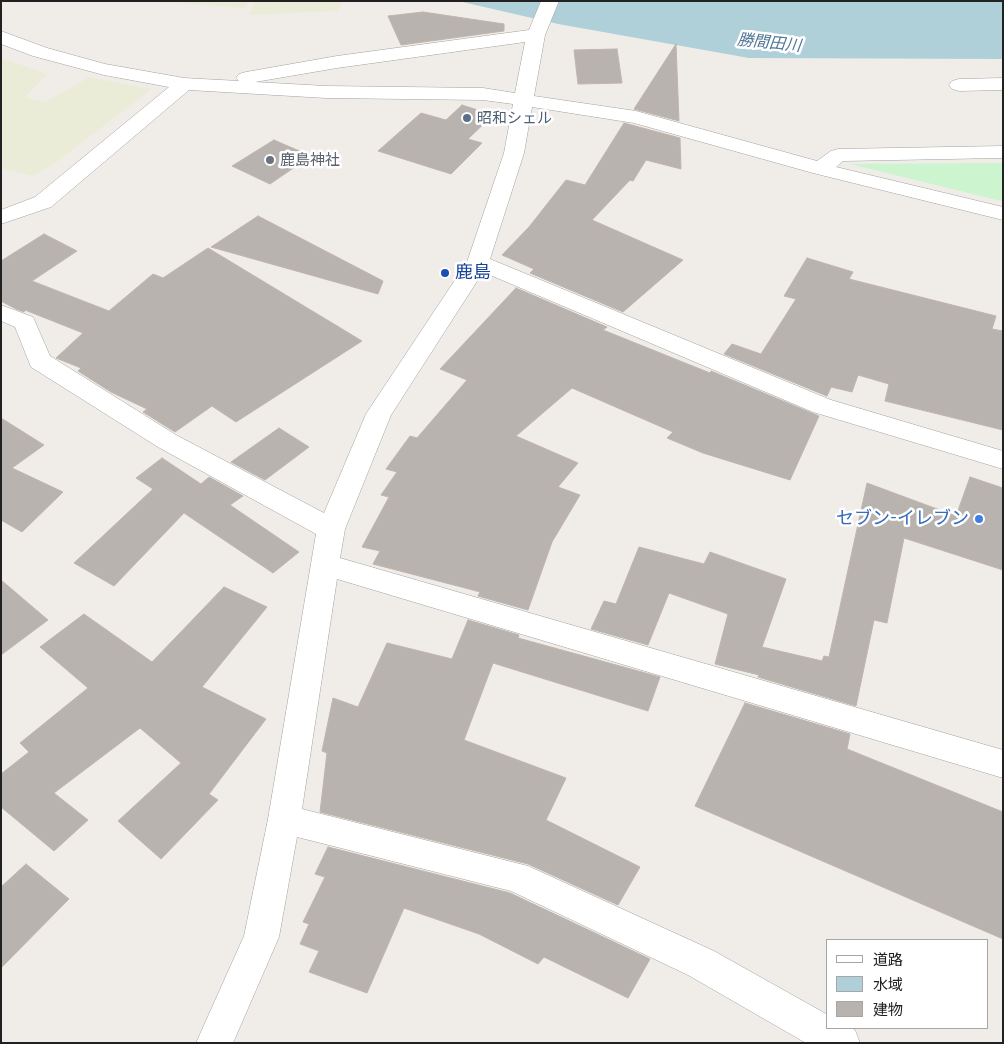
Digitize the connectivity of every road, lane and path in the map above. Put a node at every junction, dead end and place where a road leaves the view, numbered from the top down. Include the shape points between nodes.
1 (550, 1) edge
2 (538, 31) junction
3 (1, 37) edge
4 (184, 84) junction
5 (1003, 84) edge
6 (959, 85) dead end
7 (234, 88) junction
8 (524, 100) junction
9 (1000, 152) dead end
10 (820, 169) junction
11 (1003, 214) edge
12 (1, 217) edge
13 (478, 262) junction
14 (1, 312) edge
15 (1003, 460) edge
16 (331, 529) junction
17 (324, 564) junction
18 (1003, 764) edge
19 (284, 819) junction
20 (214, 1043) edge
21 (842, 1043) edge

1 - 2 street
2 - 7 street via 248,76
2 - 8 street
3 - 4 street via 40,52 104,69
4 - 7 street
4 - 12 street via 43,202
5 - 6 street
7 - 8 street via 483,94
8 - 10 street via 636,117
8 - 13 street via 514,153
9 - 10 street via 838,155
10 - 11 street
13 - 15 street via 822,406
13 - 16 street via 379,414
14 - 16 street via 25,322 40,361 167,441
16 - 17 street
17 - 18 street
17 - 19 street
19 - 20 street via 261,937
19 - 21 street via 516,877 701,963

